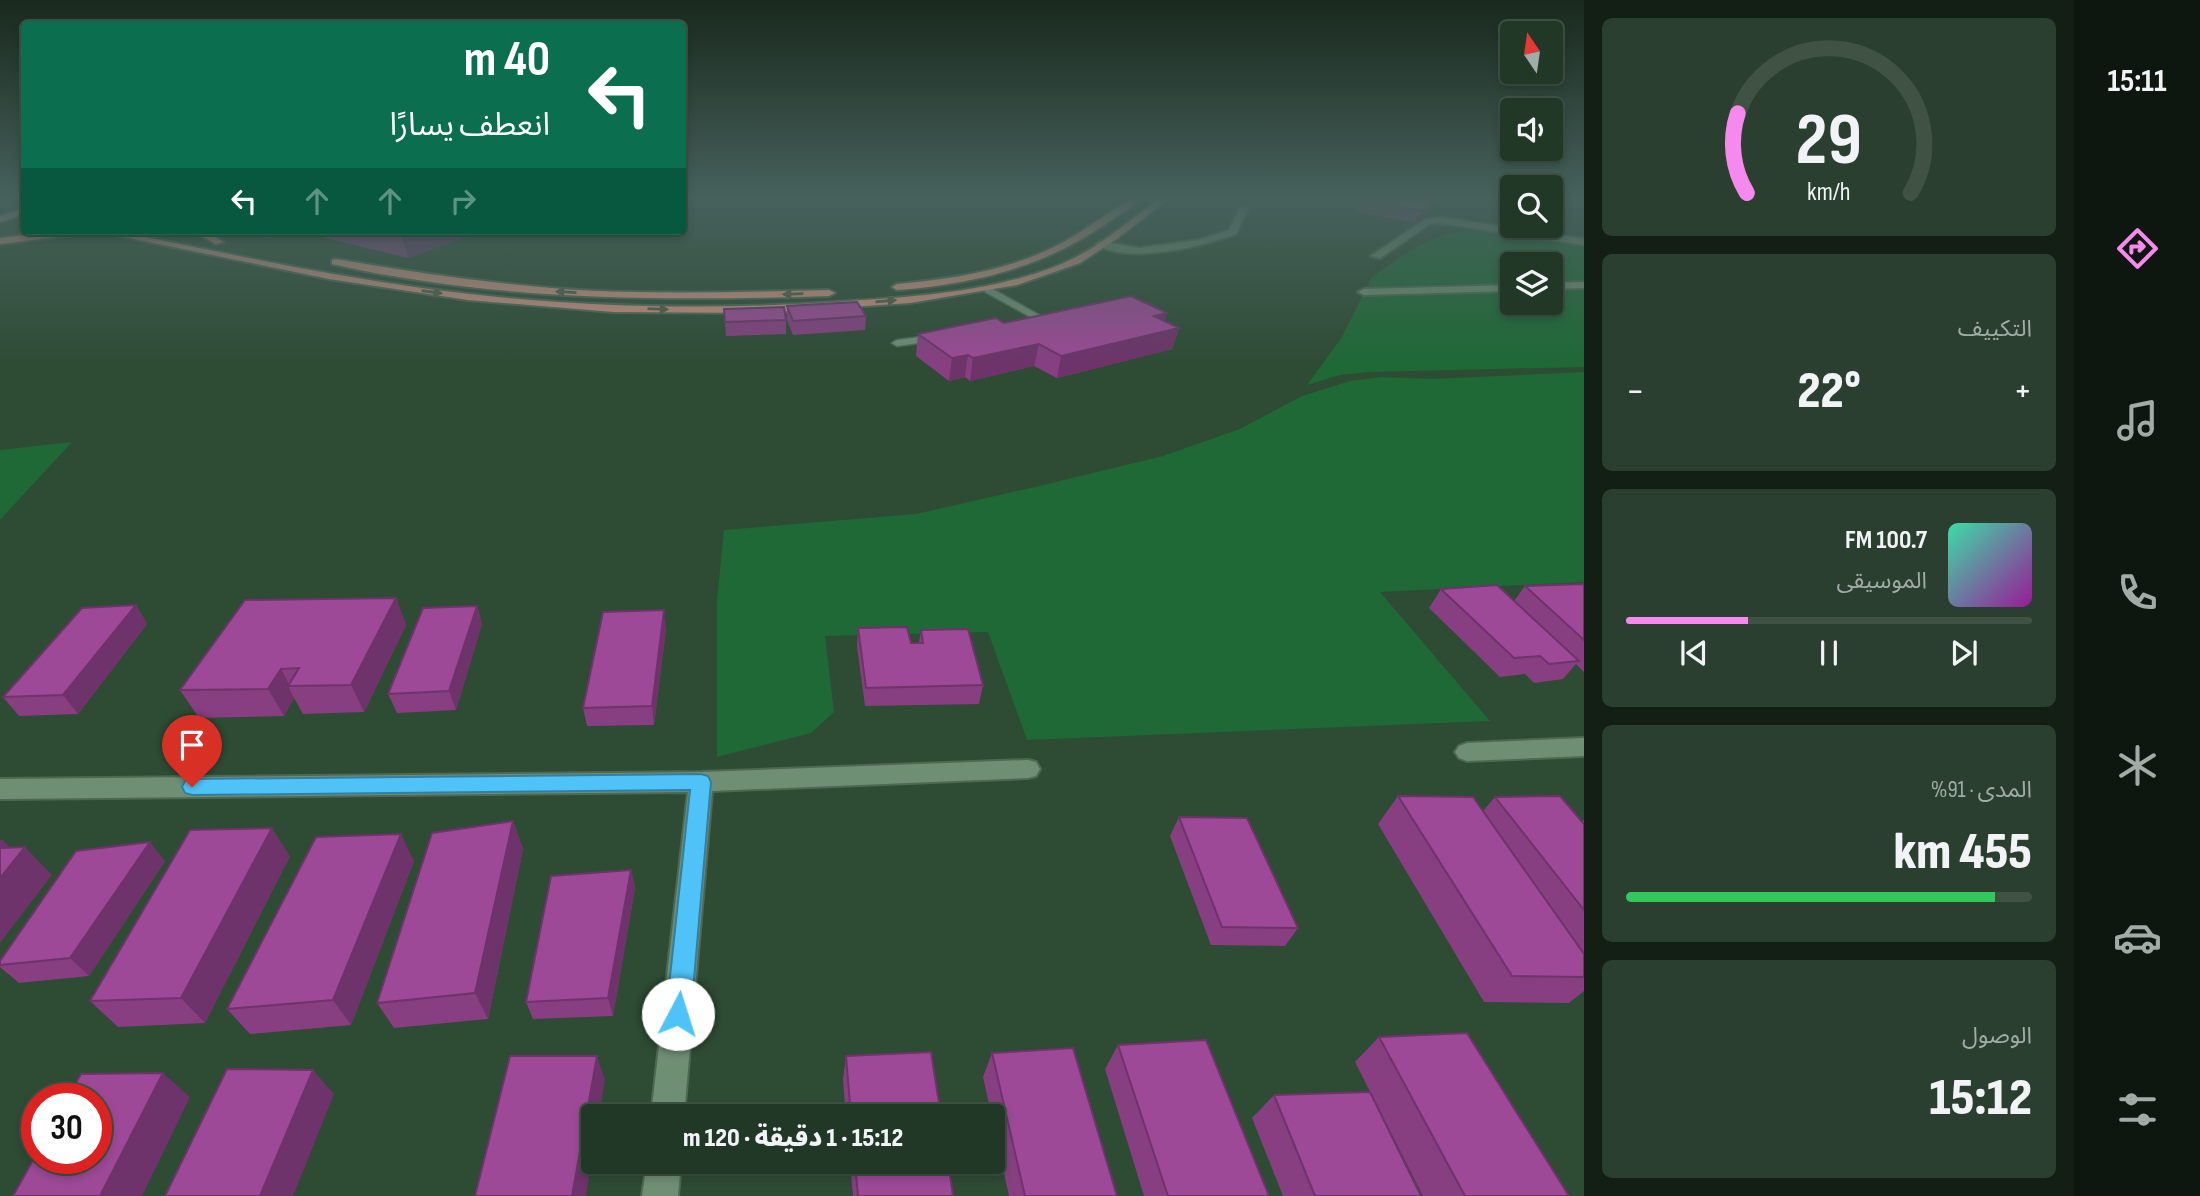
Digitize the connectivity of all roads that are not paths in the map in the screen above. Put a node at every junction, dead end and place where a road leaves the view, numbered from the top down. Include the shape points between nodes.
1 (233, 256) edge
2 (1042, 256) edge
3 (1082, 256) edge
4 (328, 261) dead end
5 (1584, 285) edge
6 (1563, 286) edge
7 (890, 288) dead end
8 (1500, 288) edge
9 (988, 290) junction
10 (842, 292) dead end
11 (1364, 292) dead end
12 (1062, 319) edge
13 (1050, 324) junction
14 (1024, 327) edge
15 (948, 337) edge
16 (897, 343) dead end
17 (1584, 747) edge
18 (1467, 752) dead end
19 (1028, 769) dead end
20 (701, 782) junction
21 (0, 789) edge
22 (669, 1104) edge
23 (663, 1174) edge
24 (660, 1196) edge

1 -> 9 highway via 411,289 536,304 757,310
2 - 7 highway via 971,277
3 - 9 highway via 1067,265
10 -> 4 highway via 712,297 526,289
5 - 6 street
8 - 11 street
9 - 13 lane
12 - 13 lane
13 - 14 lane
15 - 16 lane
17 - 18 street
19 - 20 street
20 - 21 street
20 - 22 street
23 - 24 street

